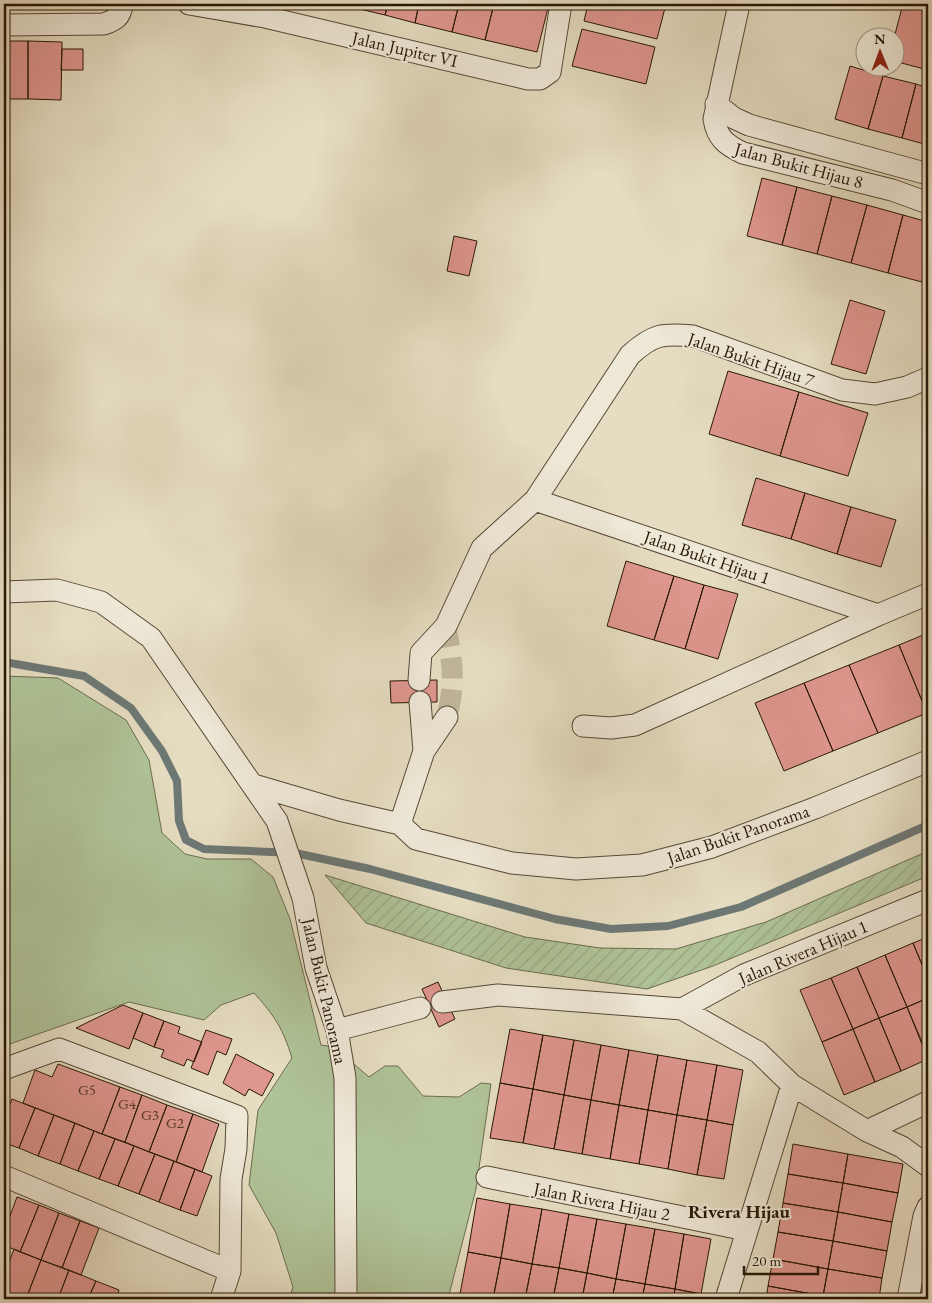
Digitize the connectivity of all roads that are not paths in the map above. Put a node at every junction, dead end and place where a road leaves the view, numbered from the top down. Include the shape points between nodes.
1 (122, 4) edge
2 (189, 4) edge
3 (561, 4) edge
4 (739, 4) edge
5 (4, 25) edge
6 (716, 104) junction
7 (928, 174) edge
8 (928, 204) edge
9 (928, 378) edge
10 (535, 500) junction
11 (4, 592) edge
12 (928, 594) edge
13 (878, 615) junction
14 (419, 680) dead end
15 (420, 702) dead end
16 (447, 717) tunnel mouth
17 (583, 726) dead end
18 (424, 751) junction
19 (928, 761) edge
20 (254, 785) junction
21 (400, 824) junction
22 (928, 900) edge
23 (442, 1002) dead end
24 (420, 1008) dead end
25 (682, 1009) junction
26 (337, 1030) junction
27 (4, 1068) edge
28 (792, 1085) junction
29 (928, 1102) edge
30 (866, 1131) junction
31 (928, 1166) edge
32 (4, 1176) edge
33 (487, 1177) dead end
34 (928, 1207) edge
35 (746, 1230) junction
36 (230, 1271) junction
37 (221, 1299) edge
38 (346, 1299) edge
39 (726, 1299) edge
40 (908, 1299) edge

1 - 5 street via 116,20 104,24
2 - 3 street, Jalan Jupiter VI via 265,17 528,79 540,79 550,72
4 - 6 street
6 - 7 street, Jalan Bukit Hijau 8 via 748,125
6 - 8 street, Jalan Bukit Hijau 8 via 716,130 725,144 742,153 892,190
9 - 10 street, Jalan Bukit Hijau 7 via 907,387 875,394 842,390 693,336 669,334 647,339 630,354
10 - 13 street, Jalan Bukit Hijau 1
10 - 14 street, Jalan Bukit Hijau 7 via 482,548 446,626 421,653
11 - 20 street, Jalan Bukit Panorama via 57,590 101,602 151,638
12 - 13 street
13 - 17 street via 635,725 611,728
15 - 18 street
16 - 18 street
18 - 21 street
19 - 21 street, Jalan Bukit Panorama via 712,847 642,865 576,869 512,863 416,839
20 - 21 street, Jalan Bukit Panorama
20 - 26 street, Jalan Bukit Panorama via 277,821 303,898 316,968
22 - 25 street, Jalan Rivera Hijau 1 via 744,975
23 - 25 street via 498,995
24 - 26 street
25 - 28 street via 758,1052
26 - 38 street, Jalan Bukit Panorama via 345,1078
27 - 36 street via 59,1049 237,1116 231,1179
28 - 30 street
28 - 35 street
29 - 30 street
30 - 31 street via 902,1147
32 - 36 street
33 - 35 street, Jalan Rivera Hijau 2
34 - 40 street
35 - 39 street
36 - 37 street

